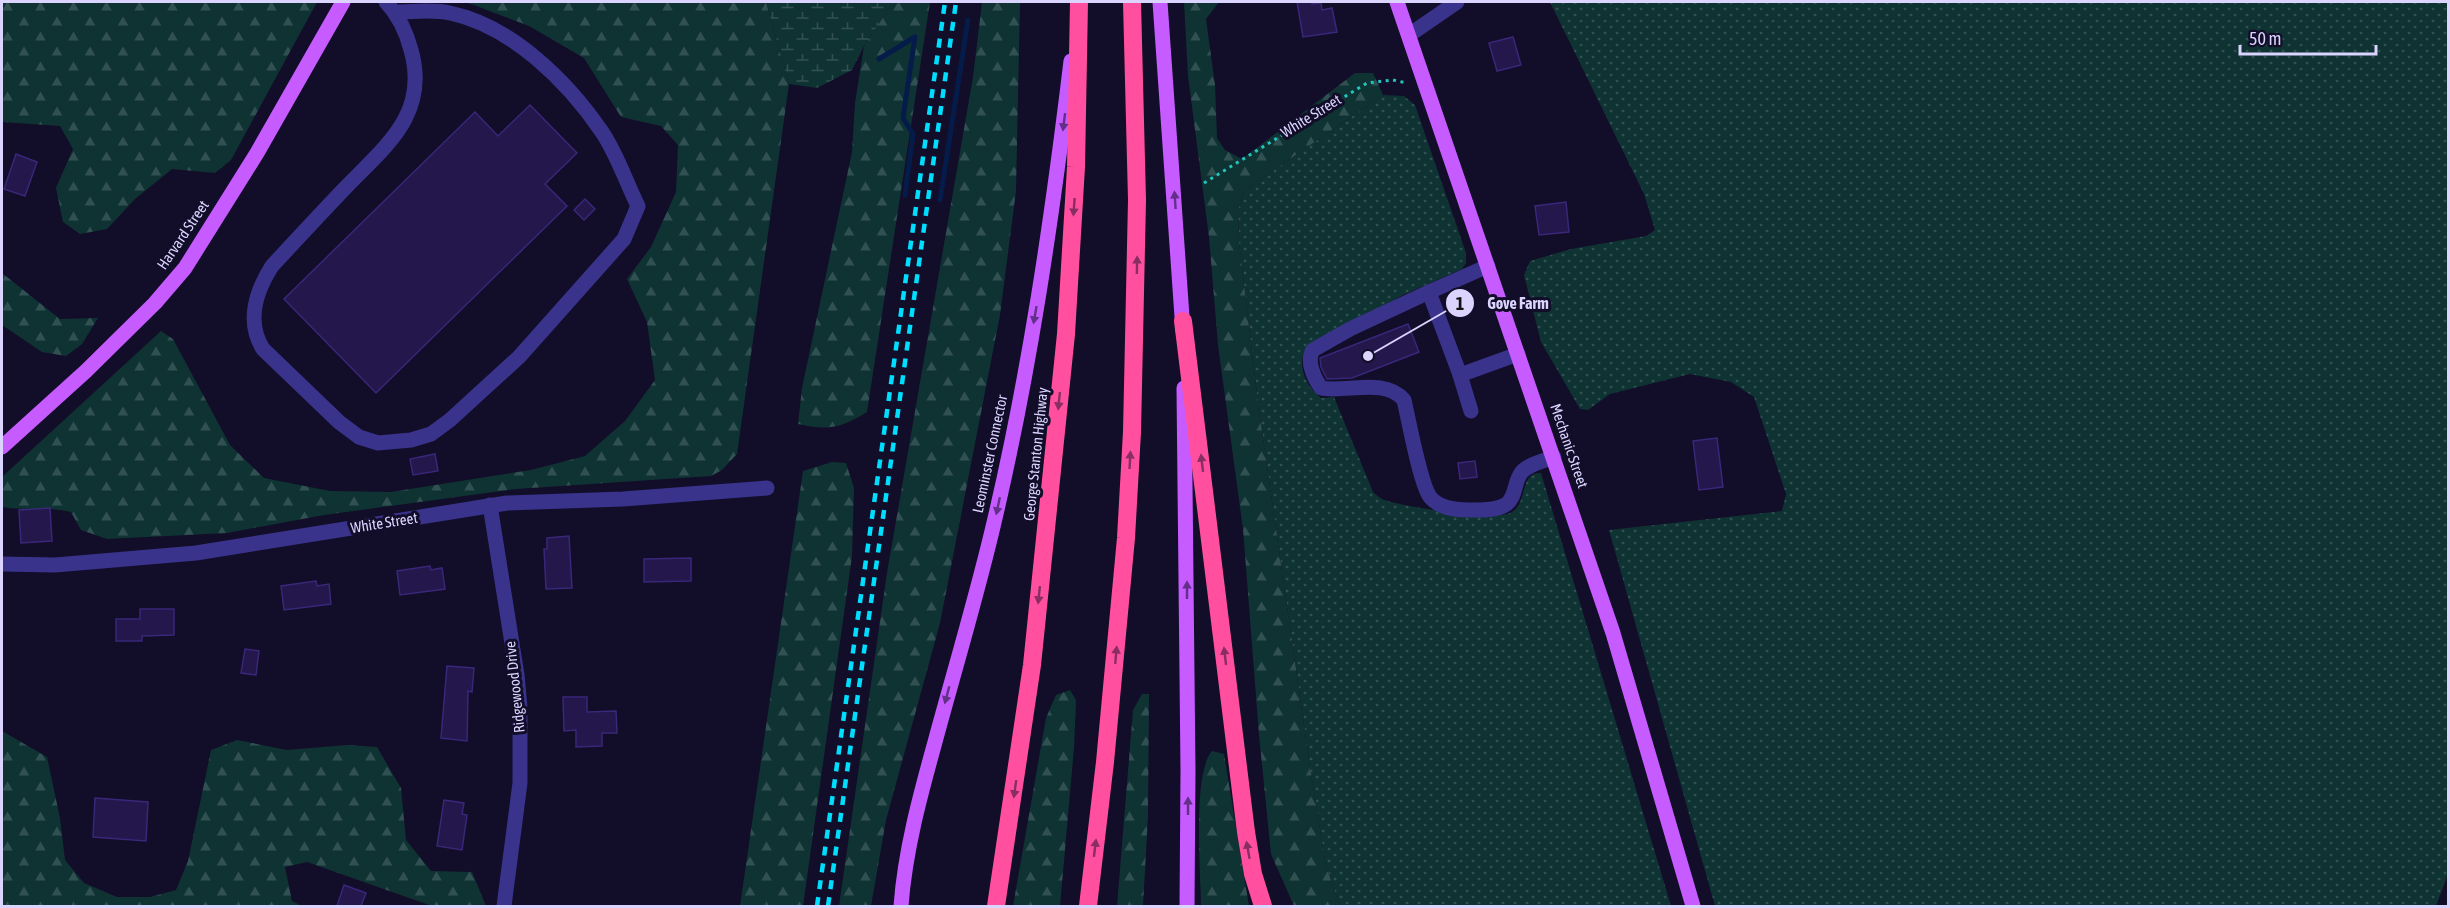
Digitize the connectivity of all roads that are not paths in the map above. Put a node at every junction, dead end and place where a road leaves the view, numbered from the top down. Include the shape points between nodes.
1 (343, 2) edge
2 (1078, 2) edge
3 (1132, 2) edge
4 (1160, 2) edge
5 (1397, 2) edge
6 (1457, 2) edge
7 (391, 7) edge
8 (1409, 35) junction
9 (1488, 266) junction
10 (1429, 292) junction
11 (1183, 321) junction
12 (1518, 354) junction
13 (1460, 375) junction
14 (1471, 411) dead end
15 (2, 447) edge
16 (1554, 457) junction
17 (767, 488) dead end
18 (490, 505) junction
19 (2, 564) edge
20 (504, 906) edge
21 (901, 906) edge
22 (996, 906) edge
23 (1088, 906) edge
24 (1187, 906) edge
25 (1263, 906) edge
26 (1693, 906) edge

1 - 15 main road, Harvard Street via 257,153 185,268 86,371
2 -> 21 main road, Leominster Connector via 1055,195 1022,392 992,532 924,782
2 -> 22 highway, George Stanton Highway via 1076,166 1066,334 1032,665
23 -> 3 highway via 1118,631 1132,432 1137,200
11 -> 4 main road
5 - 8 main road, Mechanic Street
6 - 8 street
7 - 7 street via 405,30 414,59 416,84 406,120 393,139 272,266 255,301 257,340 263,349 339,422 359,437 378,443 431,434 467,405 519,357 624,239 638,206 603,133 552,70 492,28 469,18 448,12
8 - 9 main road, Mechanic Street
9 - 10 street
9 - 12 main road, Mechanic Street
10 - 13 street
10 - 16 street via 1350,328 1313,350 1310,360 1321,388 1373,388 1401,396 1424,483 1430,497 1446,507 1476,510 1503,506 1525,469
24 -> 11 main road
25 -> 11 highway via 1247,841
12 - 13 street
12 - 16 main road, Mechanic Street
13 - 14 street
16 - 26 main road, Mechanic Street via 1613,633
17 - 18 street, White Street
18 - 19 street, White Street via 196,553 55,565
18 - 20 street, Ridgewood Drive via 520,708 518,803

